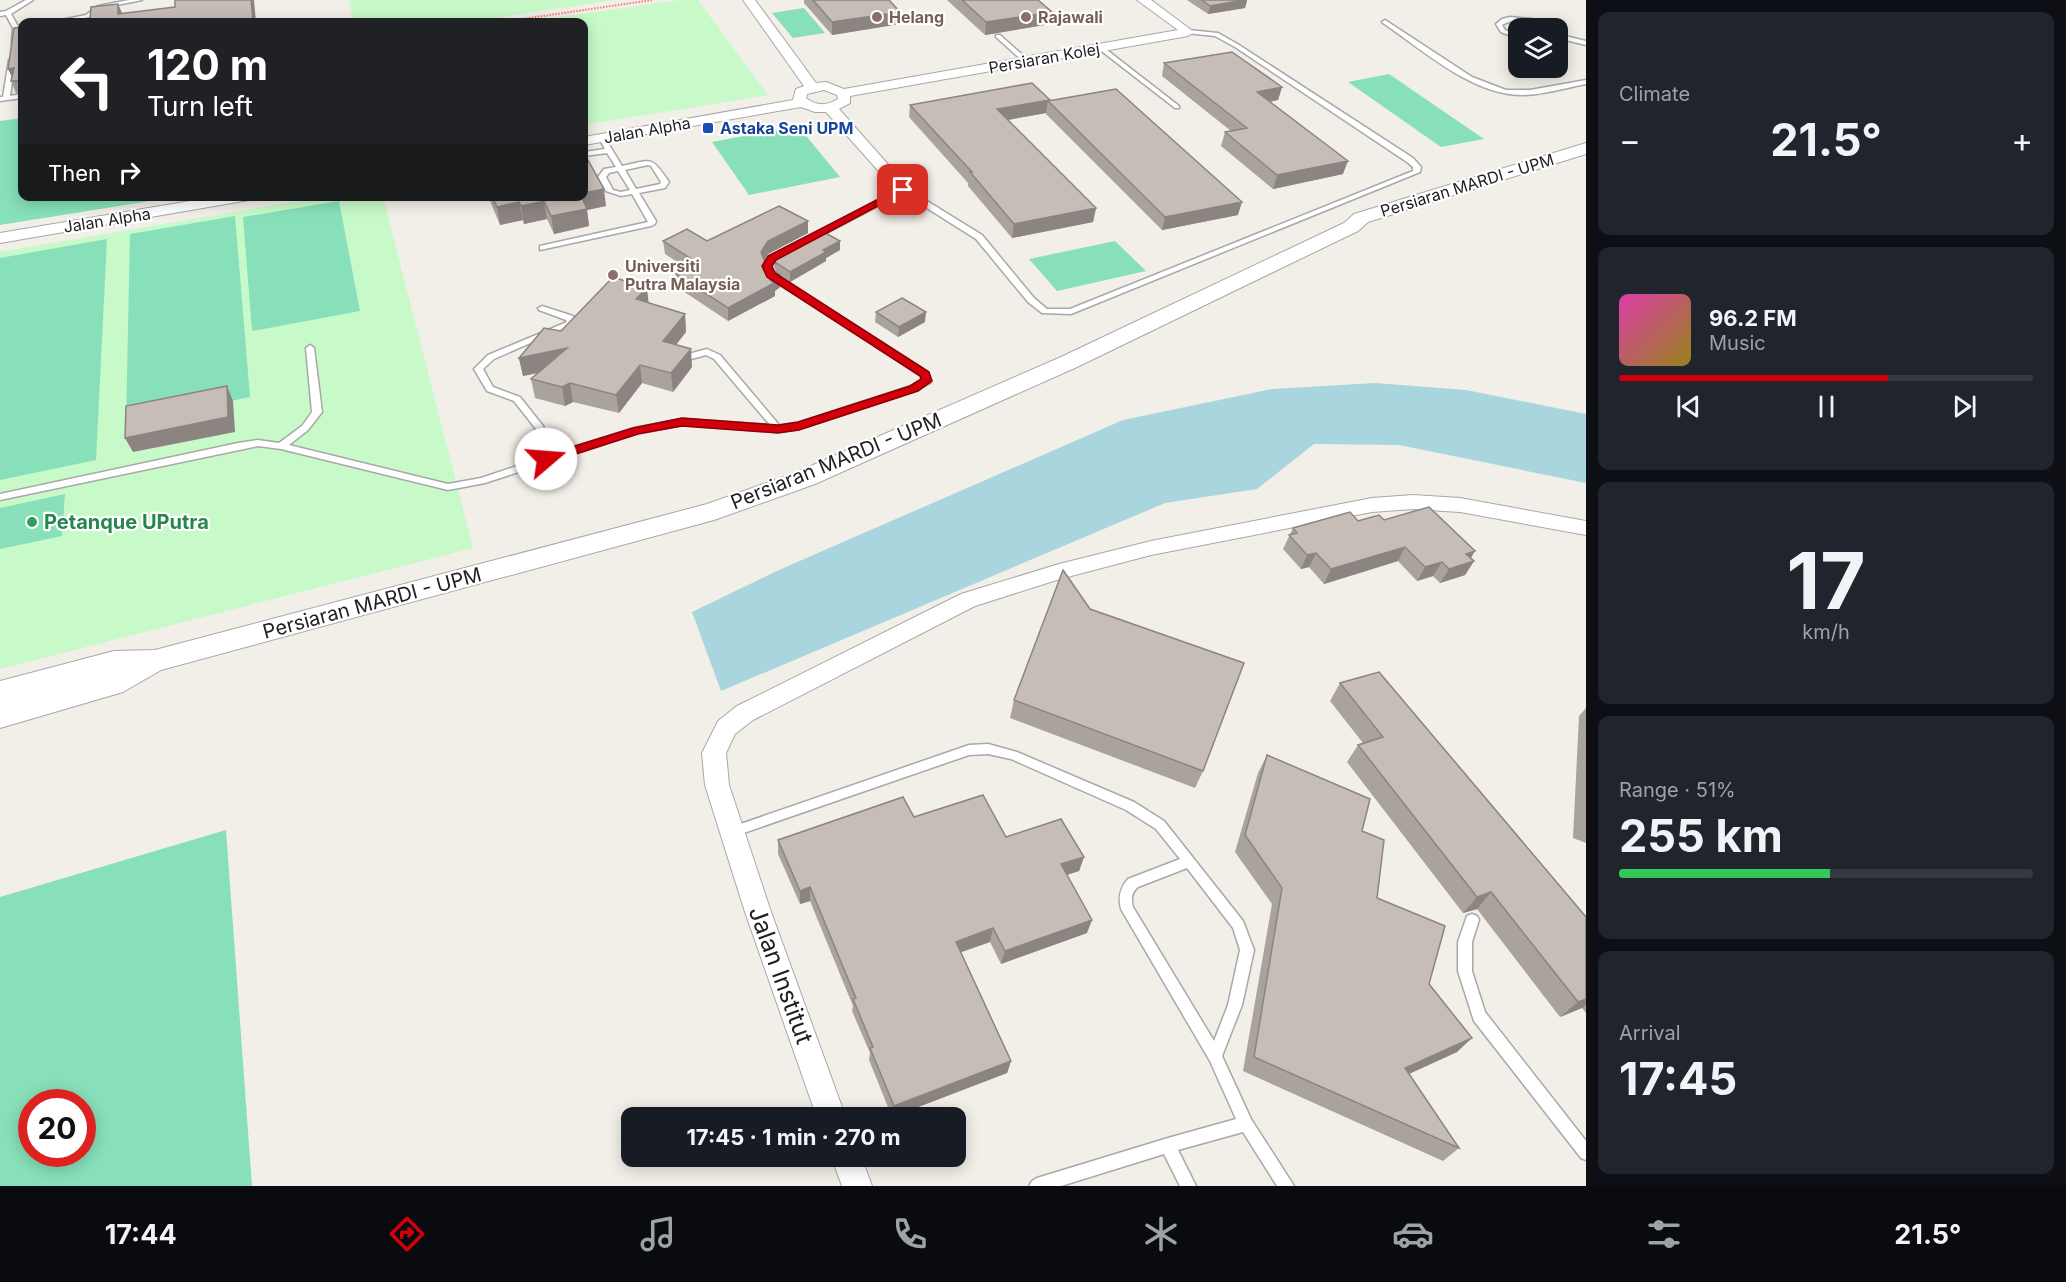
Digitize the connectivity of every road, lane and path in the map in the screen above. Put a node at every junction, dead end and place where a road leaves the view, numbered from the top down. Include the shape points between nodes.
1 (30, 0) edge
2 (139, 0) edge
3 (652, 0) edge
4 (748, 0) edge
5 (1143, 0) edge
6 (4, 13) edge
7 (81, 18) edge
8 (529, 18) edge
9 (1508, 20) edge
10 (1385, 22) dead end
11 (18, 27) edge
12 (18, 32) edge
13 (1188, 33) junction
14 (1508, 33) edge
15 (998, 36) edge
16 (1568, 39) edge
17 (1586, 43) edge
18 (1101, 48) junction
19 (1026, 61) junction
20 (1586, 82) edge
21 (812, 87) junction
22 (843, 93) junction
23 (18, 97) edge
24 (3, 99) edge
25 (801, 103) junction
26 (1177, 107) dead end
27 (830, 108) junction
28 (602, 138) junction
29 (588, 140) edge
30 (1586, 148) edge
31 (610, 150) junction
32 (588, 153) edge
33 (1586, 167) edge
34 (621, 168) junction
35 (903, 190) junction
36 (635, 191) junction
37 (219, 201) edge
38 (1351, 227) junction
39 (0, 238) edge
40 (802, 243) edge
41 (543, 248) dead end
42 (792, 248) edge
43 (542, 308) dead end
44 (310, 348) dead end
45 (684, 358) edge
46 (778, 429) junction
47 (281, 446) junction
48 (546, 459) junction
49 (0, 496) edge
50 (1586, 528) edge
51 (155, 661) junction
52 (0, 693) edge
53 (0, 716) edge
54 (732, 832) junction
55 (1189, 861) junction
56 (1472, 920) dead end
57 (1215, 1056) junction
58 (828, 1107) edge
59 (1246, 1124) junction
60 (1167, 1145) junction
61 (1586, 1153) edge
62 (850, 1167) edge
63 (857, 1186) edge
64 (1037, 1186) edge
65 (1188, 1186) edge
66 (1286, 1186) edge

1 - 6 lane
2 - 7 lane via 100,7
3 - 8 path
4 - 21 street
5 - 13 street
6 - 11 lane
9 - 14 lane via 1499,24
10 - 20 lane via 1481,85 1500,91 1521,93
12 - 24 lane
13 - 18 street, Persiaran Kolej
13 - 35 lane via 1216,34 1237,46 1410,160 1418,167 1416,172 1082,308 1057,313 1045,311 1031,300 979,237
15 - 19 lane
16 - 17 lane
18 - 19 street, Persiaran Kolej
18 - 26 lane
19 - 22 street, Persiaran Kolej
21 - 22 street via 833,88
21 - 25 street via 801,92
22 - 27 street via 845,100
23 - 24 lane
25 - 27 street, Jalan Alpha
25 - 28 street, Jalan Alpha
27 - 35 street
28 - 29 street, Jalan Alpha
28 - 31 lane
30 - 38 street, Persiaran MARDI - UPM via 1361,218
31 - 32 lane
31 - 34 lane
33 - 38 street, Persiaran MARDI - UPM via 1375,225
34 - 36 lane
34 - 36 lane via 607,171 602,177 610,191
34 - 36 lane via 648,163 654,165 665,182
35 - 40 lane
36 - 41 lane via 651,224
37 - 39 street, Jalan Alpha
38 - 51 street, Persiaran MARDI - UPM via 1069,362 806,478 714,511
42 - 46 lane via 772,258 767,266 771,275 925,374 927,381 852,409
43 - 48 lane via 570,318 572,323 491,357 478,369 490,389 517,399 540,428
44 - 47 lane via 317,412 305,428
45 - 46 lane via 707,352 717,357
46 - 48 lane via 682,422 637,430
47 - 48 lane via 448,487 482,481
47 - 49 lane via 237,446
50 - 54 street, Jalan Institut via 1460,505 1372,505 1151,548 968,600 745,713 726,728 714,753 717,785
51 - 52 street via 114,662
51 - 53 street via 113,684
54 - 55 lane via 969,750 988,750 1013,755 1130,806 1160,825
54 - 58 street, Jalan Institut
55 - 57 lane via 1238,926 1247,950 1235,1005
55 - 57 lane via 1133,883 1124,900
56 - 61 lane via 1465,942 1465,971 1479,1016
57 - 59 lane
59 - 60 lane
59 - 66 lane
60 - 64 lane
60 - 65 lane
62 - 63 street

